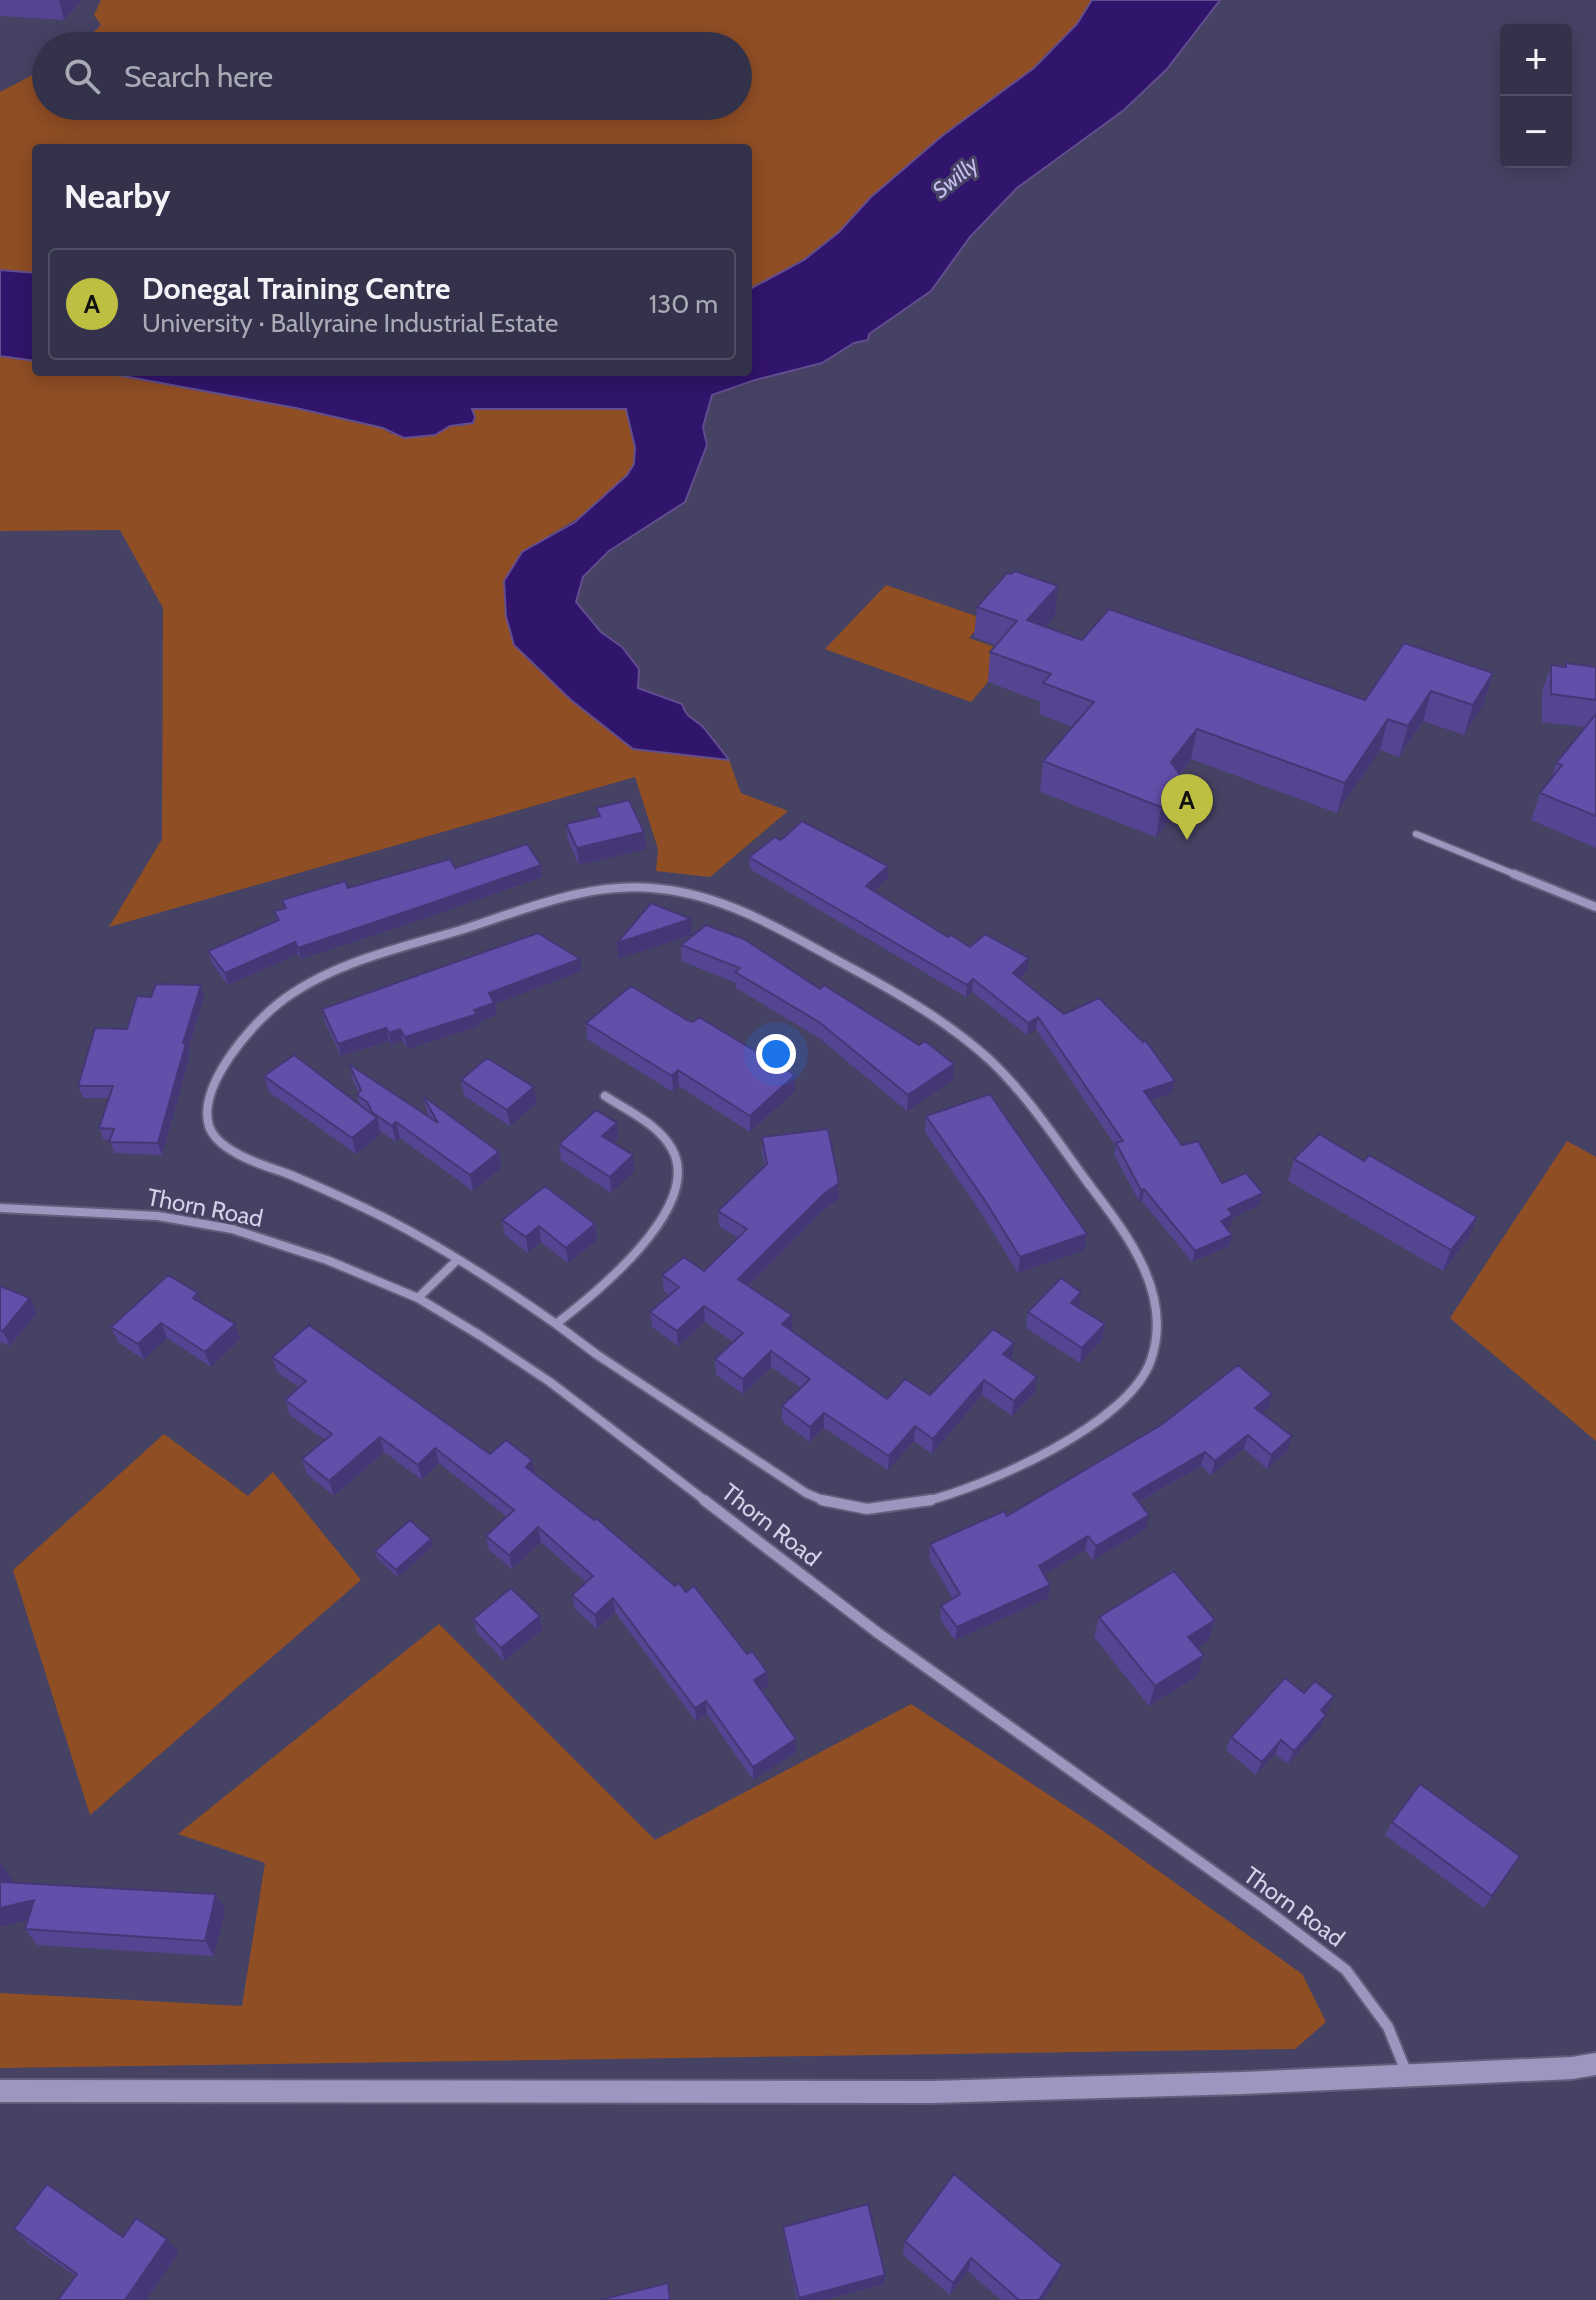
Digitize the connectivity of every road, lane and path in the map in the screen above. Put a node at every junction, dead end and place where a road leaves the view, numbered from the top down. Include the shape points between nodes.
1 (1416, 834) dead end
2 (1596, 907) edge
3 (605, 1096) dead end
4 (0, 1208) edge
5 (456, 1261) junction
6 (418, 1298) junction
7 (556, 1324) junction
8 (1596, 2064) edge
9 (1408, 2076) junction
10 (0, 2091) edge

1 - 2 street
3 - 7 street via 660,1132 678,1162 673,1199 644,1243 597,1293
4 - 6 street, Thorn Road via 158,1216 232,1229
5 - 6 street
5 - 7 street
5 - 7 street via 390,1219 256,1163 210,1130 208,1112 232,1045 274,1004 344,969 582,892 658,888 698,895 772,924 942,1021 989,1059 1141,1256 1155,1300 1157,1331 1150,1364 1135,1387 1081,1433 924,1504 874,1509 842,1507 806,1493
6 - 9 street, Thorn Road via 550,1382 878,1633 1346,1970 1388,2027
8 - 9 main road
9 - 10 main road via 932,2092

